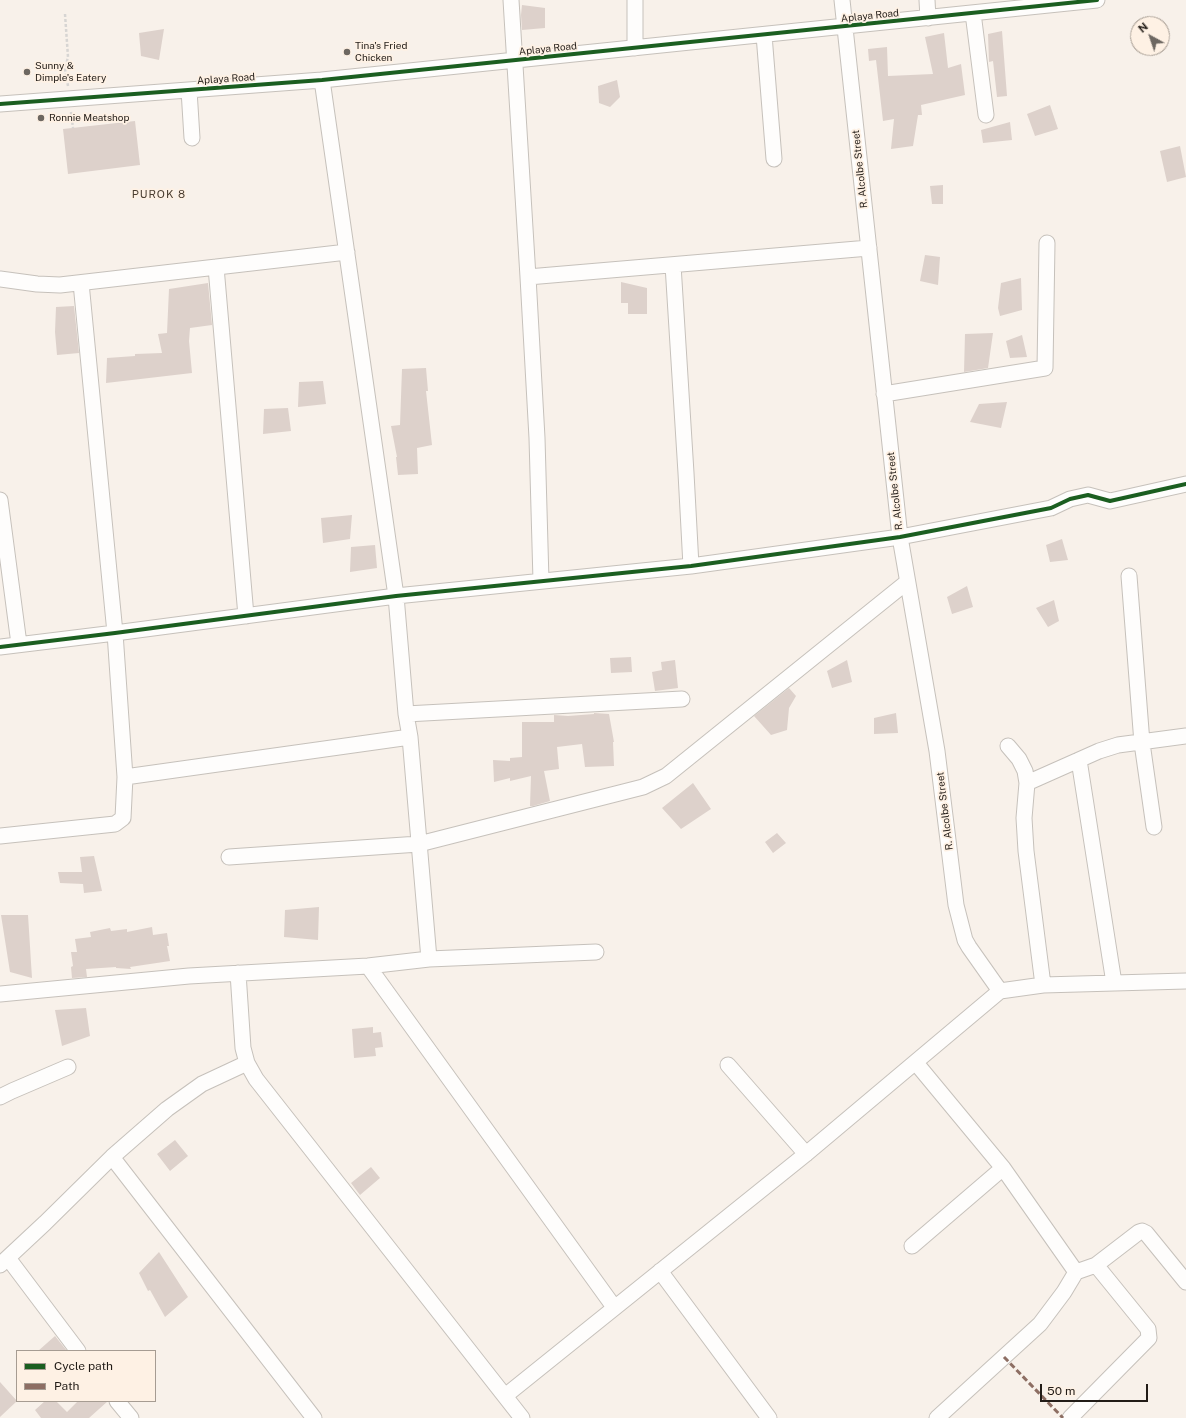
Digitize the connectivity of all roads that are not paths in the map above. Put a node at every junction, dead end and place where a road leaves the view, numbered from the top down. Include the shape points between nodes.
1 (510, 0) edge
2 (635, 0) edge
3 (842, 0) edge
4 (927, 0) edge
5 (1097, 0) edge
6 (1055, 2) edge
7 (973, 13) junction
8 (928, 18) junction
9 (844, 27) junction
10 (764, 35) junction
11 (635, 48) junction
12 (513, 61) junction
13 (322, 80) junction
14 (189, 90) junction
15 (0, 104) edge
16 (986, 115) dead end
17 (192, 138) dead end
18 (774, 159) dead end
19 (1047, 243) dead end
20 (869, 248) junction
21 (347, 252) junction
22 (673, 265) junction
23 (216, 267) junction
24 (528, 277) junction
25 (0, 279) edge
26 (81, 283) junction
27 (884, 394) junction
28 (1186, 484) edge
29 (0, 500) edge
30 (900, 537) junction
31 (691, 566) junction
32 (1129, 576) dead end
33 (541, 581) junction
34 (907, 582) junction
35 (396, 596) junction
36 (246, 616) junction
37 (115, 633) junction
38 (19, 644) junction
39 (0, 647) edge
40 (682, 699) dead end
41 (406, 714) junction
42 (1186, 736) edge
43 (410, 737) junction
44 (1142, 743) junction
45 (1008, 746) dead end
46 (1079, 760) junction
47 (125, 777) junction
48 (1027, 783) junction
49 (1154, 827) dead end
50 (0, 836) edge
51 (419, 844) junction
52 (229, 857) dead end
53 (596, 952) dead end
54 (429, 959) junction
55 (368, 966) junction
56 (238, 973) junction
57 (1186, 981) edge
58 (1114, 983) junction
59 (1043, 985) junction
60 (1000, 991) junction
61 (0, 994) edge
62 (916, 1063) junction
63 (247, 1064) junction
64 (728, 1065) dead end
65 (68, 1067) dead end
66 (0, 1097) edge
67 (806, 1154) junction
68 (112, 1157) junction
69 (1003, 1168) junction
70 (912, 1246) dead end
71 (4, 1262) edge
72 (1096, 1265) junction
73 (660, 1271) junction
74 (1076, 1272) junction
75 (1186, 1282) edge
76 (614, 1307) junction
77 (77, 1350) edge
78 (505, 1396) junction
79 (118, 1402) edge
80 (131, 1418) edge
81 (314, 1418) edge
82 (522, 1418) edge
83 (769, 1418) edge
84 (937, 1418) edge
85 (1070, 1418) edge

1 - 12 street
2 - 11 street
3 - 9 street, R. Alcolbe Street
4 - 8 street
5 - 6 street, Aplaya Road
6 - 7 street, Aplaya Road
7 - 8 street, Aplaya Road
7 - 16 street
8 - 9 street, Aplaya Road
9 - 10 street, Aplaya Road
9 - 20 street, R. Alcolbe Street
10 - 11 street, Aplaya Road
10 - 18 street
11 - 12 street, Aplaya Road
12 - 13 street, Aplaya Road
12 - 24 street
13 - 14 street, Aplaya Road
13 - 21 street
14 - 15 street, Aplaya Road
14 - 17 street
19 - 27 street via 1045,368
20 - 22 street
20 - 27 street, R. Alcolbe Street
21 - 23 street
21 - 35 street
22 - 24 street
22 - 31 street
23 - 26 street
23 - 36 street
24 - 33 street via 537,438
25 - 26 street via 37,284
26 - 37 street
27 - 30 street, R. Alcolbe Street
28 - 30 street via 1110,501 1088,495 1070,499 1051,508
29 - 38 street
30 - 31 street
30 - 34 street, R. Alcolbe Street
31 - 33 street
32 - 44 street
33 - 35 street
34 - 51 street via 657,781 618,794
34 - 60 street, R. Alcolbe Street via 937,751 956,906 967,944
35 - 36 street
35 - 41 street
36 - 37 street
37 - 38 street
37 - 47 street
38 - 39 street
40 - 41 street
41 - 43 street
42 - 44 street
43 - 47 street
43 - 51 street
44 - 46 street via 1118,745
44 - 49 street
45 - 48 street via 1025,770
46 - 48 street
46 - 58 street
47 - 50 street via 123,818 116,824
48 - 59 street via 1024,818 1026,851
51 - 52 street
51 - 54 street
53 - 54 street
54 - 55 street
55 - 56 street
55 - 76 street
56 - 61 street
56 - 63 street via 241,1030
57 - 58 street
58 - 59 street
59 - 60 street
60 - 62 street
62 - 67 street
62 - 69 street
63 - 68 street via 202,1084 167,1109
63 - 78 street via 256,1079
64 - 67 street
65 - 66 street
67 - 73 street
68 - 71 street
68 - 81 street
69 - 70 street
69 - 74 street
71 - 77 street
72 - 74 street
72 - 75 street via 1142,1231
72 - 85 street via 1148,1329 1149,1338
73 - 76 street
73 - 83 street
74 - 84 street via 1040,1324
76 - 78 street
78 - 82 street
79 - 80 street

